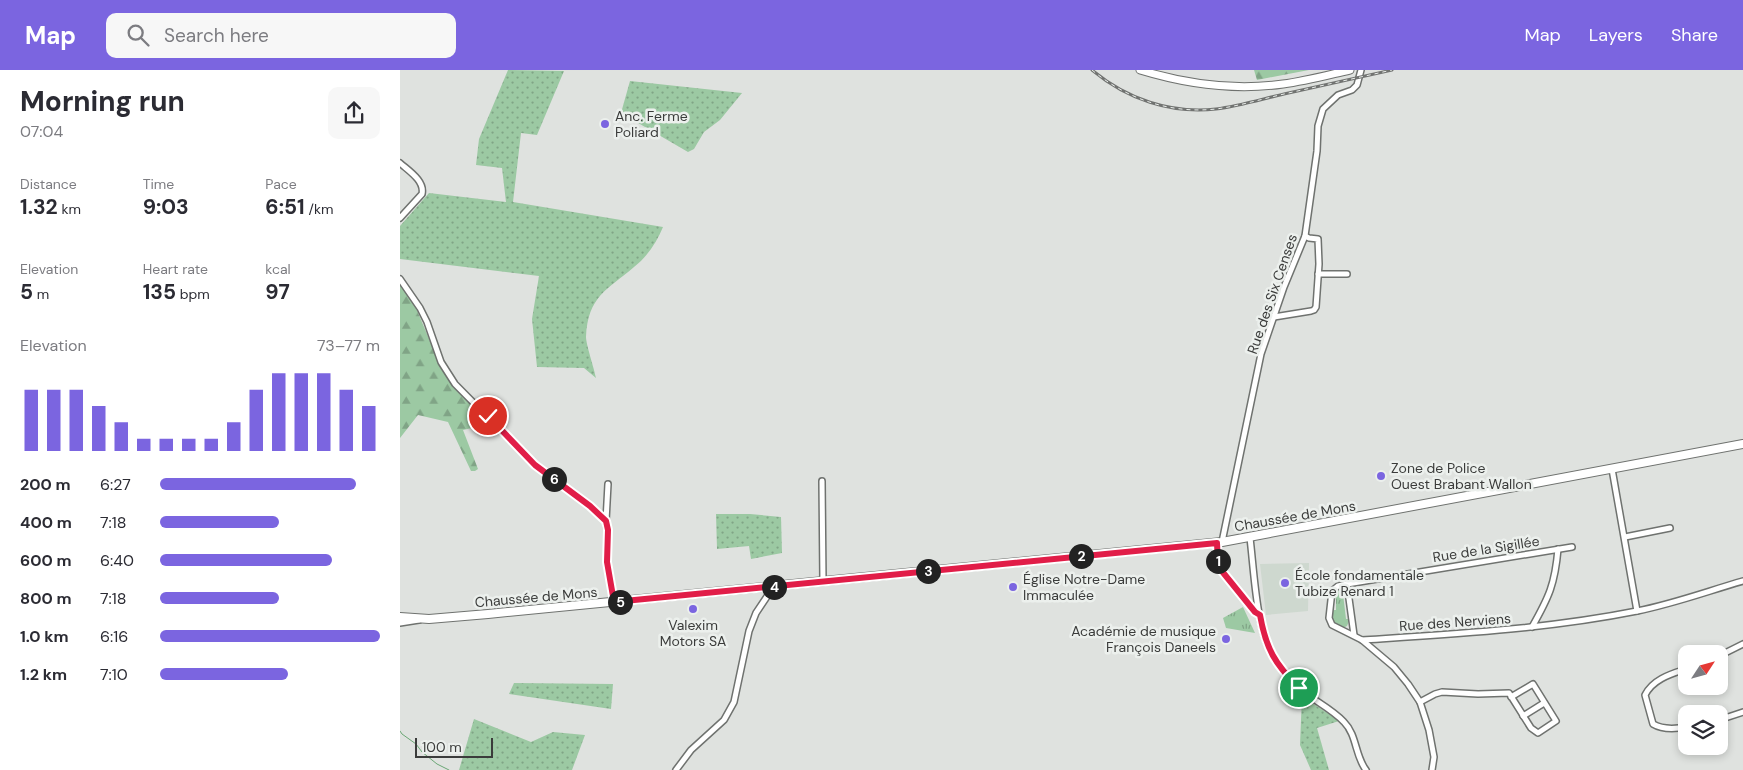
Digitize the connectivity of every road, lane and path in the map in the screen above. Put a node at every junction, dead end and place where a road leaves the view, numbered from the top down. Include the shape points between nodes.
1 (1140, 70) edge
2 (1350, 70) edge
3 (1360, 70) edge
4 (400, 163) edge
5 (400, 218) edge
6 (1305, 236) junction
7 (1318, 274) junction
8 (1347, 274) dead end
9 (400, 279) edge
10 (1274, 317) junction
11 (1743, 444) edge
12 (1612, 469) junction
13 (822, 481) dead end
14 (608, 484) dead end
15 (606, 521) junction
16 (1670, 528) dead end
17 (1625, 537) junction
18 (1250, 538) junction
19 (1220, 542) junction
20 (1572, 547) dead end
21 (1558, 549) junction
22 (1743, 581) edge
23 (824, 582) junction
24 (1347, 584) junction
25 (774, 586) junction
26 (614, 602) junction
27 (1637, 611) junction
28 (1260, 615) junction
29 (400, 617) edge
30 (429, 618) junction
31 (400, 623) edge
32 (1532, 627) junction
33 (1354, 635) junction
34 (1362, 640) junction
35 (1743, 644) edge
36 (1728, 652) edge
37 (1678, 672) edge
38 (1512, 697) junction
39 (1420, 702) junction
40 (1544, 703) junction
41 (1743, 712) edge
42 (1523, 716) junction
43 (1728, 717) edge
44 (1678, 729) edge
45 (676, 770) edge
46 (1366, 770) edge
47 (1432, 770) edge

1 - 2 street via 1185,82 1233,87 1284,84
3 - 6 street, Rue des Six Censes via 1357,85 1323,109 1318,126
4 - 5 street via 419,181 423,190
6 - 7 street via 1318,239
6 - 10 street, Rue des Six Censes
7 - 8 street
7 - 10 street via 1314,310
9 - 15 street via 423,315 441,362 455,384 535,465
10 - 19 street, Rue des Six Censes via 1261,354
11 - 12 main road, Chaussée de Mons
12 - 17 street
12 - 18 main road, Chaussée de Mons
13 - 23 street
14 - 15 street
15 - 26 street via 607,562
16 - 17 street
17 - 27 street
18 - 19 main road, Chaussée de Mons
18 - 28 street
19 - 23 main road, Chaussée de Mons
19 - 28 street, Rue des Six Censes via 1218,564 1221,570
20 - 21 street, Rue de la Sigillée
21 - 24 street, Rue de la Sigillée
21 - 32 street, Rue de la Sigillée via 1552,587
22 - 27 street, Rue des Nerviens
23 - 25 main road, Chaussée de Mons
24 - 33 street
24 - 33 street, Rue de la Sigillée via 1332,591 1330,620 1335,627
25 - 26 main road, Chaussée de Mons
25 - 45 street via 756,613 749,631 734,702 724,720 691,750
26 - 30 main road, Chaussée de Mons
27 - 32 street, Rue des Nerviens
28 - 46 street via 1271,654 1299,688 1344,721
29 - 30 main road, Chaussée de Mons
30 - 31 street, Chaussée de Mons
32 - 34 street, Rue des Nerviens
33 - 34 street
34 - 39 street via 1394,667
35 - 36 street
37 - 44 street via 1662,677 1645,695 1653,724
38 - 39 street via 1502,692 1442,692
38 - 40 street via 1533,684
38 - 42 street
39 - 47 street via 1434,748
40 - 42 street
40 - 42 street via 1556,721 1538,733
41 - 43 street

